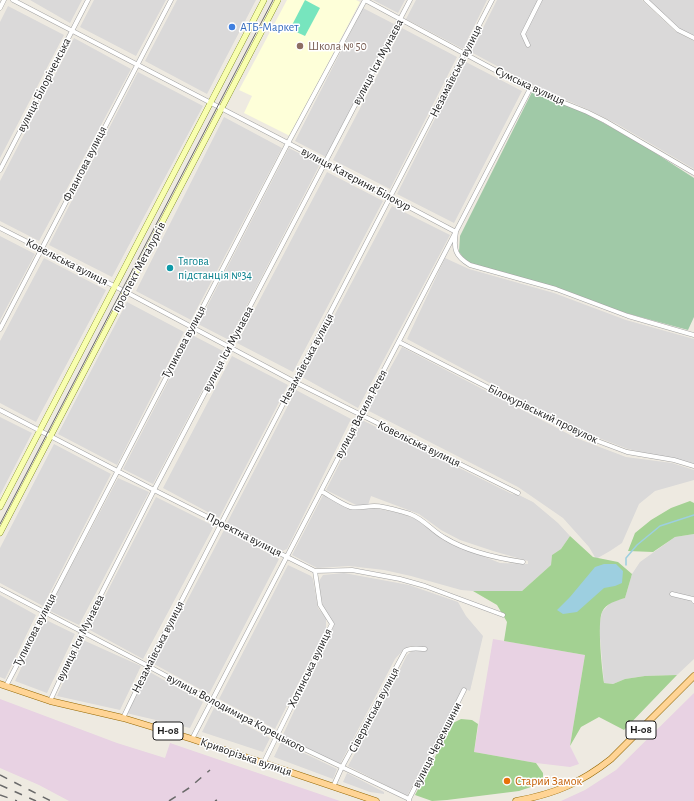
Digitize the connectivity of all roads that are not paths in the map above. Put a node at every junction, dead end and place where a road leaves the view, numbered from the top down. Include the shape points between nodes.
1 (4, 0) edge
2 (13, 0) edge
3 (88, 0) edge
4 (171, 0) edge
5 (264, 0) edge
6 (278, 0) edge
7 (365, 0) edge
8 (410, 0) edge
9 (492, 0) edge
10 (540, 0) edge
11 (646, 0) edge
12 (0, 8) edge
13 (401, 19) junction
14 (72, 30) junction
15 (694, 38) edge
16 (528, 45) dead end
17 (464, 54) junction
18 (137, 65) junction
19 (530, 89) junction
20 (211, 102) junction
21 (221, 108) junction
22 (288, 143) junction
23 (326, 163) junction
24 (0, 170) edge
25 (694, 173) edge
26 (391, 198) junction
27 (0, 228) edge
28 (456, 232) junction
29 (41, 250) junction
30 (115, 286) junction
31 (126, 292) junction
32 (192, 328) junction
33 (0, 329) edge
34 (694, 335) edge
35 (399, 342) junction
36 (230, 348) junction
37 (294, 382) junction
38 (0, 410) edge
39 (360, 415) junction
40 (40, 430) junction
41 (50, 436) junction
42 (694, 466) edge
43 (118, 471) junction
44 (154, 490) junction
45 (321, 491) junction
46 (518, 493) dead end
47 (0, 507) edge
48 (221, 524) junction
49 (0, 533) edge
50 (287, 557) junction
51 (523, 562) dead end
52 (315, 571) junction
53 (0, 589) edge
54 (672, 594) dead end
55 (694, 601) edge
56 (44, 612) junction
57 (503, 615) dead end
58 (82, 632) junction
59 (425, 650) dead end
60 (148, 666) junction
61 (694, 676) edge
62 (3, 685) edge
63 (464, 690) dead end
64 (50, 701) junction
65 (212, 701) junction
66 (123, 718) junction
67 (277, 736) junction
68 (192, 739) junction
69 (263, 764) junction
70 (342, 767) junction
71 (333, 787) junction
72 (409, 800) edge
73 (376, 801) edge
74 (516, 801) edge

1 - 12 street
2 - 14 street, вулиця Катерини Білокур
3 - 14 street, вулиця Білоріченська
4 - 18 street, Флангова вулиця
5 - 20 main road, проспект Металургів
6 - 21 main road, проспект Металургів
7 - 13 street, Сумська вулиця
7 - 22 street, Тупикова вулиця
8 - 13 street, вулиця Іси Мунаєва
9 - 17 street, Незамаївська вулиця
10 - 16 street via 523,34
11 - 15 street via 678,30
13 - 17 street, Сумська вулиця
13 - 23 street, вулиця Іси Мунаєва
14 - 18 street, вулиця Катерини Білокур
14 - 24 street, вулиця Білоріченська
17 - 19 street, Сумська вулиця
17 - 26 street, Незамаївська вулиця
18 - 20 street, вулиця Катерини Білокур
18 - 29 street, Флангова вулиця
19 - 25 street, Сумська вулиця via 605,121
19 - 28 street, вулиця Василя Регея
20 - 21 street, вулиця Катерини Білокур
20 - 30 main road, проспект Металургів
21 - 22 street, вулиця Катерини Білокур
21 - 31 main road, проспект Металургів
22 - 23 street, вулиця Катерини Білокур
22 - 32 street, Тупикова вулиця
23 - 26 street, вулиця Катерини Білокур
23 - 36 street, вулиця Іси Мунаєва
26 - 28 street, вулиця Катерини Білокур
26 - 37 street, Незамаївська вулиця
27 - 29 street, Ковельська вулиця
28 - 34 street via 454,242 457,255 470,265 556,289 628,316
28 - 35 street, вулиця Василя Регея
29 - 30 street, Ковельська вулиця
29 - 33 street, Флангова вулиця
30 - 31 street, Ковельська вулиця
30 - 40 main road, проспект Металургів
31 - 32 street, Ковельська вулиця
31 - 41 main road, проспект Металургів
32 - 36 street, Ковельська вулиця
32 - 43 street, Тупикова вулиця
35 - 39 street, вулиця Василя Регея
35 - 42 street, Білокурівський провулок via 579,434 627,452
36 - 37 street, Ковельська вулиця
36 - 44 street, вулиця Іси Мунаєва
37 - 39 street, Ковельська вулиця
37 - 48 street, Незамаївська вулиця
38 - 40 street, Проектна вулиця
39 - 45 street, вулиця Василя Регея
39 - 46 street, Ковельська вулиця
40 - 41 street, Проектна вулиця
40 - 47 main road, проспект Металургів
41 - 43 street, Проектна вулиця
41 - 49 main road, проспект Металургів
43 - 44 street, Проектна вулиця
43 - 56 street, Тупикова вулиця
44 - 48 street, Проектна вулиця
44 - 58 street, вулиця Іси Мунаєва
45 - 50 street, вулиця Василя Регея
45 - 51 street via 351,507 385,507 418,517 452,542 489,556
48 - 50 street, Проектна вулиця
48 - 60 street, Незамаївська вулиця
50 - 52 street, Проектна вулиця
50 - 65 street, вулиця Василя Регея
52 - 57 street, Проектна вулиця via 352,570 400,580 425,586
52 - 67 street, Хотинська вулиця via 320,605 332,624
53 - 56 street, вулиця Володимира Корецького
54 - 55 street
56 - 58 street, вулиця Володимира Корецького
56 - 62 street, Тупикова вулиця
58 - 60 street, вулиця Володимира Корецького
58 - 64 street, вулиця Іси Мунаєва
59 - 70 street, Сіверянська вулиця via 415,648 405,651
60 - 65 street, вулиця Володимира Корецького
60 - 66 street, Незамаївська вулиця
61 - 74 main road, Н-08 via 597,770 584,779 554,792
62 - 64 main road, Криворізька вулиця / Н-08
63 - 72 street, вулиця Черемшини
64 - 66 main road, Криворізька вулиця / Н-08
65 - 67 street, вулиця Володимира Корецького
65 - 68 street, вулиця Василя Регея
66 - 68 main road, Криворізька вулиця / Н-08
67 - 69 street, Хотинська вулиця
67 - 70 street, вулиця Володимира Корецького
68 - 69 main road, Криворізька вулиця / Н-08
69 - 71 main road, Криворізька вулиця / Н-08
70 - 71 street, Сіверянська вулиця
70 - 72 street, вулиця Володимира Корецького
71 - 73 main road, Криворізька вулиця / Н-08

